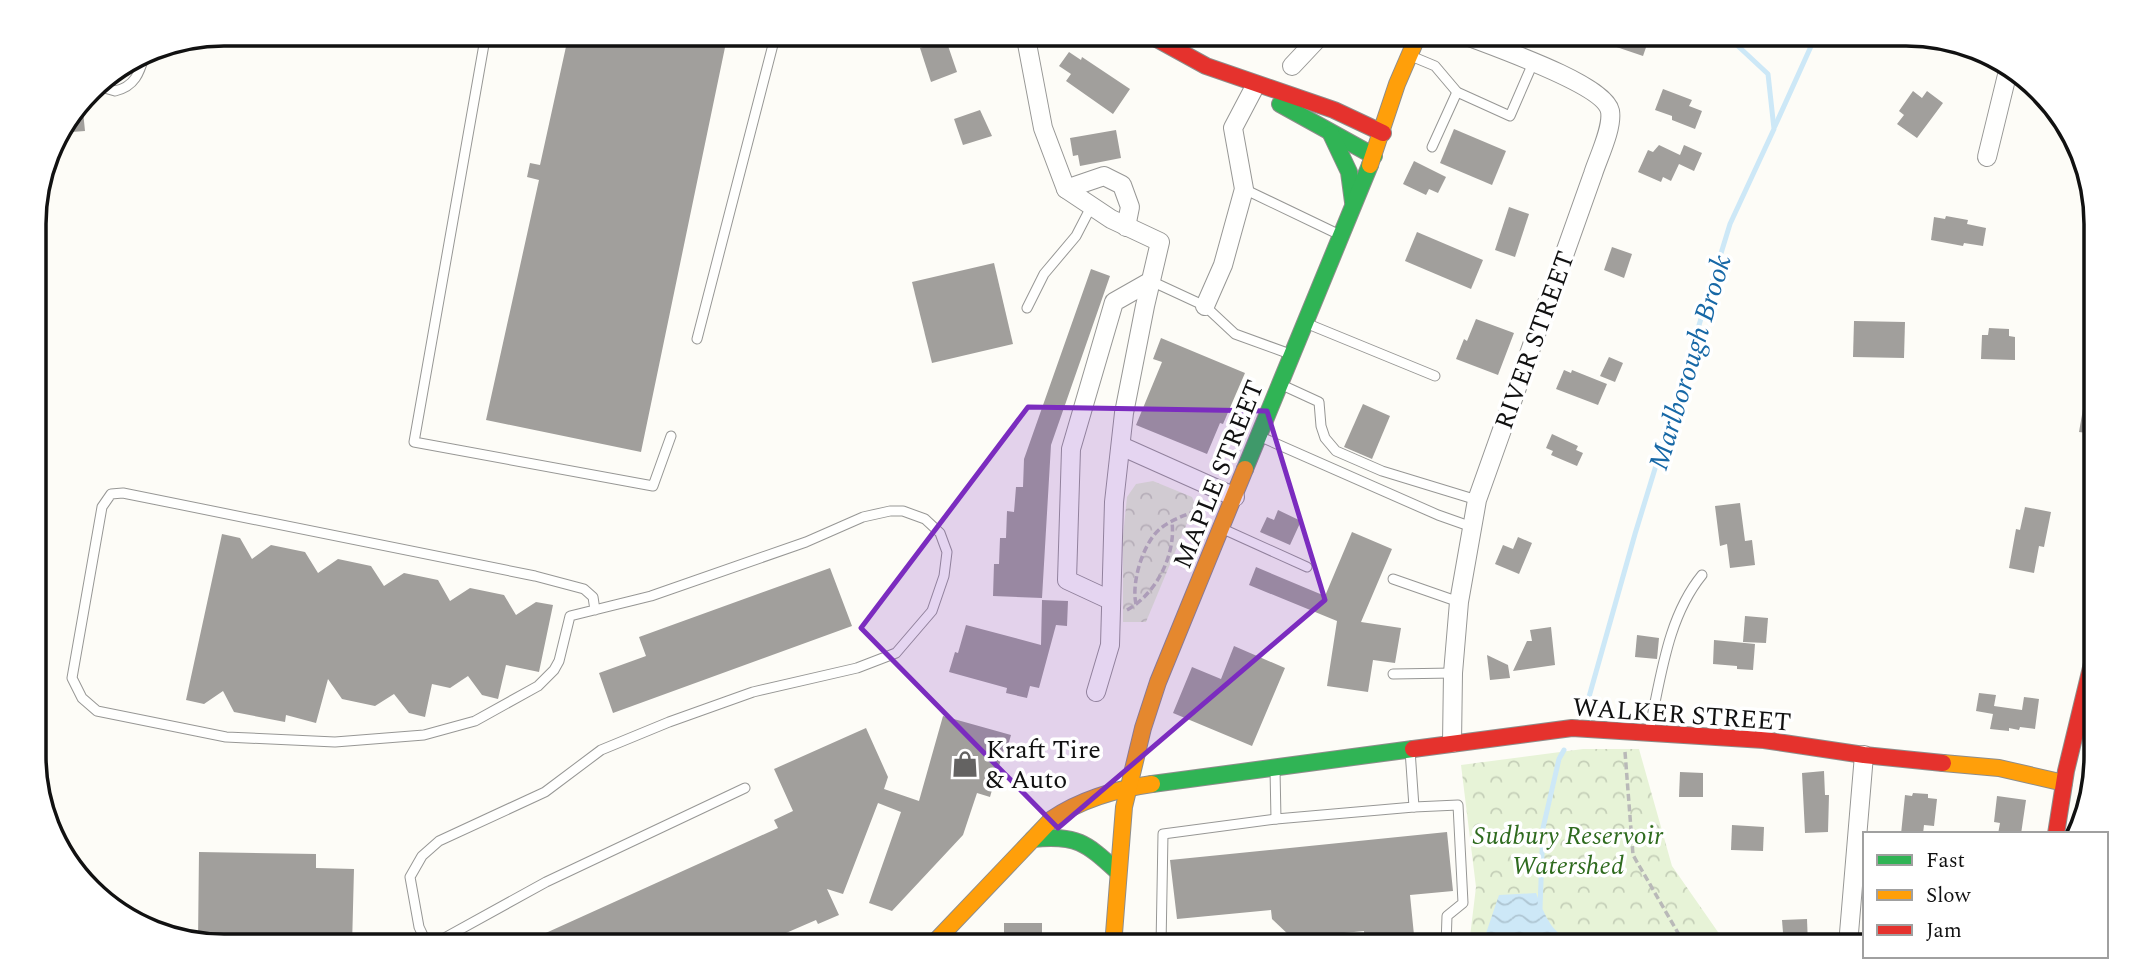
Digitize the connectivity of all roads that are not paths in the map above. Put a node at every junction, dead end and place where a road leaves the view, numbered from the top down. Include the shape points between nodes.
1 (484, 46) edge
2 (773, 46) edge
3 (1027, 46) edge
4 (1177, 46) edge
5 (1311, 46) edge
6 (1414, 46) edge
7 (1490, 46) edge
8 (1410, 56) junction
9 (1534, 64) junction
10 (141, 65) edge
11 (1292, 66) dead end
12 (1218, 70) junction
13 (2009, 78) edge
14 (1397, 83) junction
15 (107, 89) edge
16 (1253, 90) junction
17 (1457, 92) junction
18 (1339, 112) junction
19 (1383, 133) junction
20 (1331, 134) junction
21 (1432, 147) dead end
22 (1374, 156) junction
23 (1987, 157) dead end
24 (1066, 189) junction
25 (1244, 189) junction
26 (1091, 206) junction
27 (1353, 209) junction
28 (1126, 227) junction
29 (1342, 236) junction
30 (1151, 281) junction
31 (1205, 306) junction
32 (1027, 307) dead end
33 (1306, 324) junction
34 (697, 340) dead end
35 (1293, 355) junction
36 (1435, 376) dead end
37 (1281, 384) junction
38 (671, 436) dead end
39 (1259, 437) junction
40 (1121, 446) junction
41 (1235, 497) junction
42 (1477, 500) junction
43 (1472, 527) junction
44 (1222, 528) junction
45 (1307, 567) dead end
46 (1703, 575) dead end
47 (1393, 579) dead end
48 (1459, 602) junction
49 (1116, 606) junction
50 (595, 610) junction
51 (1453, 673) junction
52 (1393, 674) dead end
53 (1096, 692) dead end
54 (2084, 698) edge
55 (1648, 732) junction
56 (1452, 743) junction
57 (1410, 750) junction
58 (1864, 755) junction
59 (1275, 768) junction
60 (2064, 783) junction
61 (1129, 787) junction
62 (744, 788) dead end
63 (1414, 807) junction
64 (1276, 819) junction
65 (2056, 832) edge
66 (1033, 839) junction
67 (1117, 870) junction
68 (1114, 933) edge
69 (1161, 933) edge
70 (1446, 933) edge
71 (1849, 933) edge
72 (423, 934) edge
73 (451, 934) edge
74 (943, 934) edge

1 - 38 lane via 414,442 653,486
2 - 34 lane
3 - 24 street via 1043,128
4 - 12 main road
5 - 11 street
6 - 8 main road, MAPLE STREET
7 - 9 street, RIVER STREET
8 - 14 main road, MAPLE STREET
8 - 17 lane via 1435,66
9 - 17 lane via 1510,116
9 - 42 street, RIVER STREET via 1602,97 1610,110 1609,124
10 - 15 lane via 132,84 115,91
12 - 16 main road
12 - 18 main road
13 - 23 street
14 - 18 main road via 1380,102
14 - 19 main road, MAPLE STREET
16 - 20 main road
16 - 25 street via 1233,128
17 - 21 lane
18 - 19 main road
19 - 22 main road, MAPLE STREET
20 - 22 main road
20 - 27 main road via 1349,172
22 - 27 main road, MAPLE STREET
24 - 26 street
24 - 28 street via 1104,176 1122,185 1130,207
25 - 29 lane
25 - 31 street via 1223,265
26 - 28 street
26 - 32 lane
27 - 29 main road, MAPLE STREET
28 - 30 street via 1160,242
29 - 33 main road, MAPLE STREET
30 - 31 lane
30 - 40 street
30 - 49 street via 1114,302 1071,449 1068,580
31 - 35 lane via 1234,334
33 - 35 main road, MAPLE STREET
33 - 36 lane
35 - 37 main road, MAPLE STREET
37 - 39 main road, MAPLE STREET
37 - 42 lane via 1319,402 1325,438 1336,451 1382,471
39 - 41 main road, MAPLE STREET
39 - 43 lane
40 - 41 street
40 - 49 street via 1114,502
41 - 44 main road, MAPLE STREET
42 - 43 street, RIVER STREET
43 - 48 street, RIVER STREET
44 - 45 lane
44 - 61 main road, MAPLE STREET via 1158,682
46 - 55 lane via 1688,593 1669,642
47 - 48 lane
48 - 51 street, RIVER STREET
49 - 53 street
50 - 50 lane via 570,616 559,661 538,686 475,720 424,736 335,742 226,737 97,711 82,698 72,678 102,507 111,494 535,576 584,589 593,597
50 - 72 lane via 651,596 890,511 925,519 940,533 947,552 932,611 896,653 857,668 753,692 669,722 601,750 545,792 439,841 422,856 410,877
51 - 52 lane
51 - 56 street, RIVER STREET
54 - 60 main road
55 - 56 main road, WALKER STREET via 1572,728
55 - 58 main road, WALKER STREET via 1764,740
56 - 57 main road, WALKER STREET
57 - 59 main road, WALKER STREET
57 - 63 lane
58 - 60 main road, WALKER STREET via 1999,768
58 - 71 street
59 - 61 main road, WALKER STREET
59 - 64 lane
60 - 65 main road
61 - 66 main road, WALKER STREET via 1075,804
61 - 67 main road, MAPLE STREET
62 - 73 lane via 547,882
63 - 64 lane
63 - 70 lane via 1458,805 1463,903 1447,916
64 - 69 lane via 1163,834
66 - 67 main road via 1063,836 1084,842
66 - 74 main road, WALKER STREET
67 - 68 main road, MAPLE STREET

